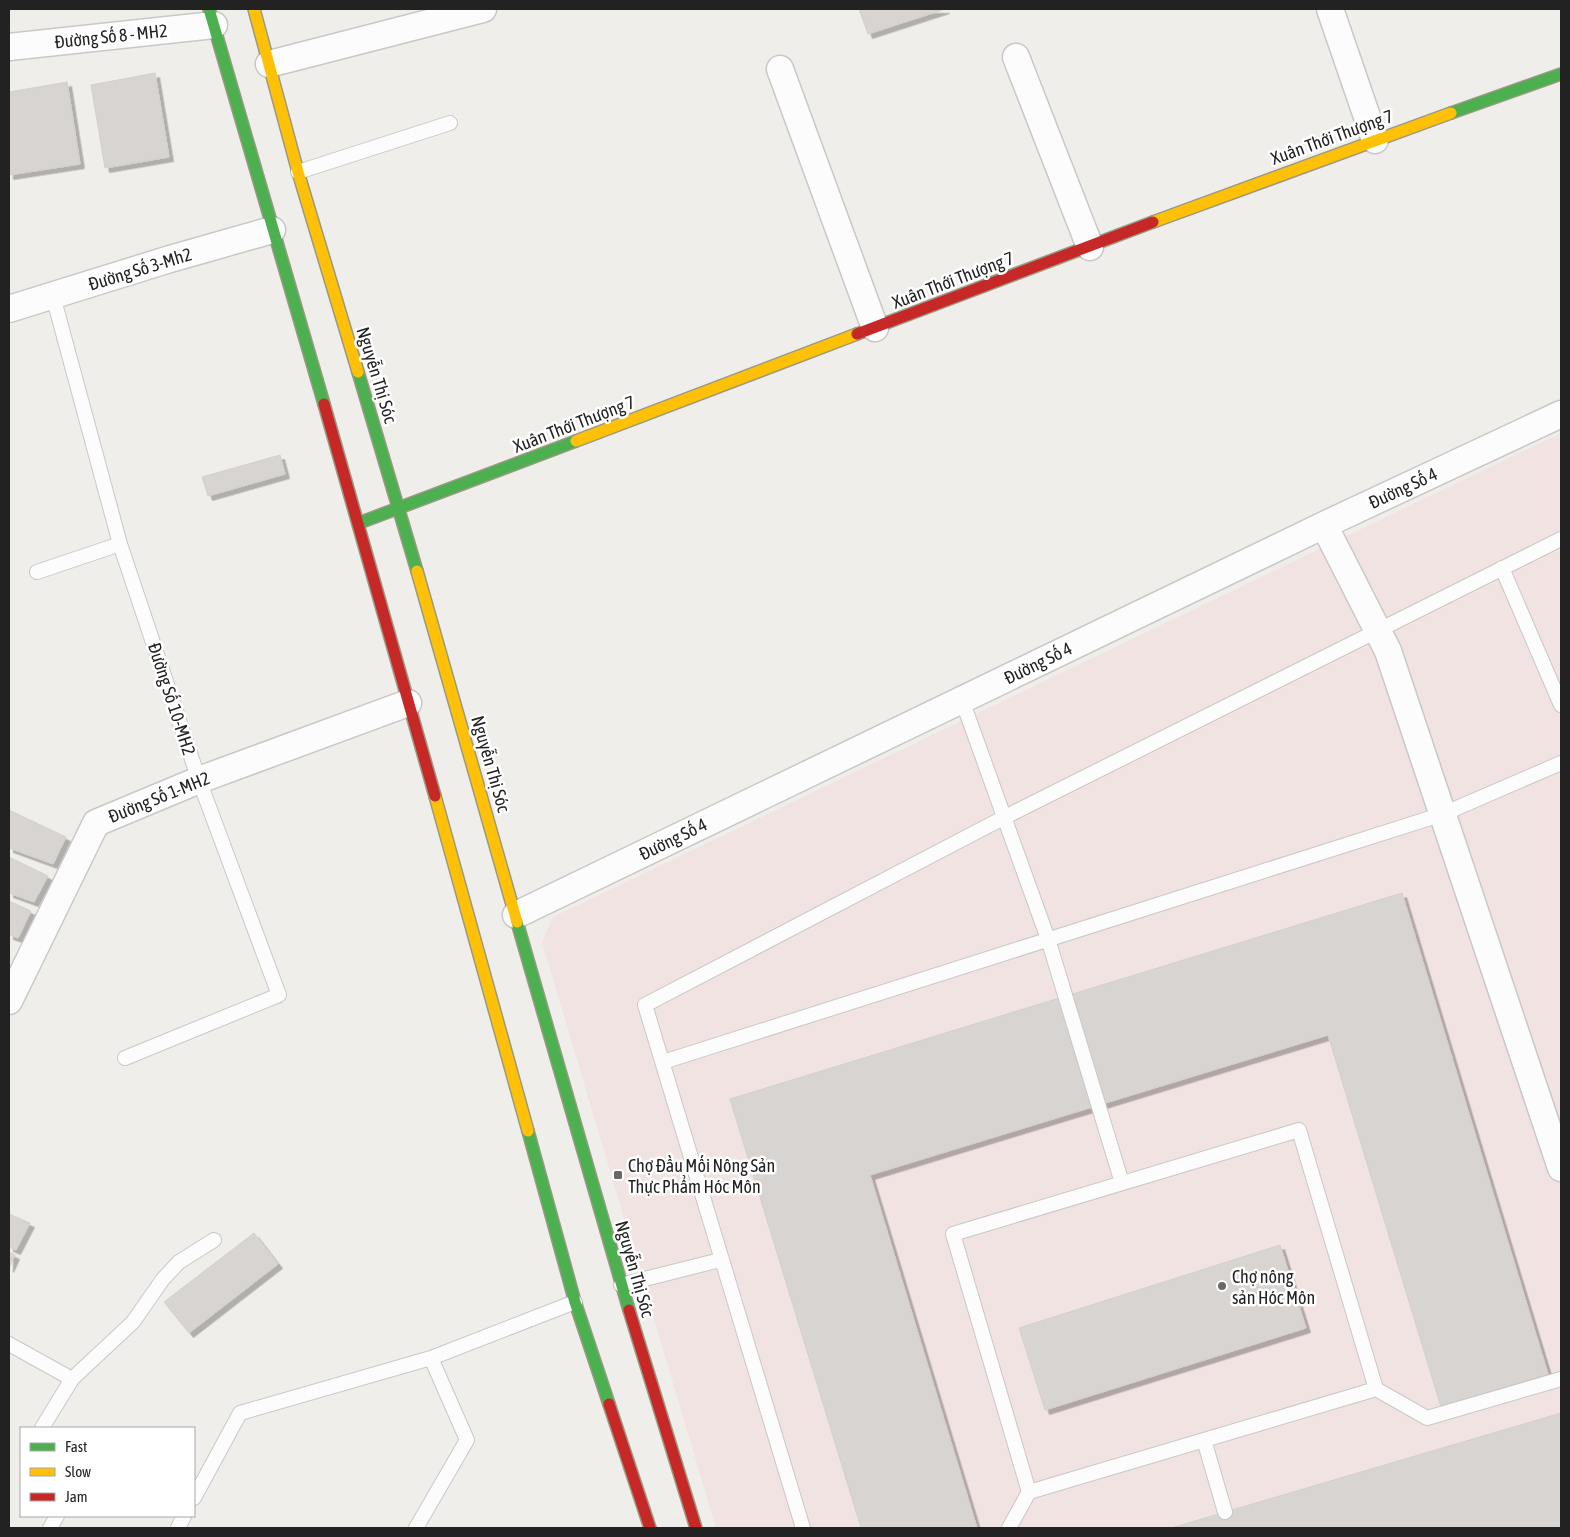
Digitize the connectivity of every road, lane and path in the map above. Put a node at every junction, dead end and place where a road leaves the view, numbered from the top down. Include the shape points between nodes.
1 (254, 9) edge
2 (483, 9) edge
3 (1330, 9) edge
4 (212, 17) edge
5 (9, 47) edge
6 (1016, 57) dead end
7 (269, 64) junction
8 (780, 68) dead end
9 (1561, 74) edge
10 (450, 122) dead end
11 (1375, 140) junction
12 (298, 172) junction
13 (272, 230) junction
14 (1090, 246) junction
15 (53, 296) junction
16 (9, 309) edge
17 (875, 328) junction
18 (1561, 414) edge
19 (399, 509) junction
20 (358, 523) junction
21 (1324, 525) junction
22 (1561, 539) edge
23 (120, 544) junction
24 (1502, 568) junction
25 (38, 572) dead end
26 (1378, 630) junction
27 (962, 700) junction
28 (408, 703) junction
29 (1561, 705) edge
30 (1561, 763) edge
31 (199, 780) junction
32 (1443, 814) junction
33 (1005, 817) junction
34 (516, 915) junction
35 (1048, 939) junction
36 (9, 1001) edge
37 (125, 1058) dead end
38 (662, 1062) junction
39 (1557, 1134) edge
40 (1561, 1168) edge
41 (1122, 1183) junction
42 (214, 1240) dead end
43 (720, 1260) junction
44 (621, 1285) junction
45 (575, 1302) junction
46 (9, 1344) edge
47 (431, 1358) junction
48 (72, 1378) junction
49 (1561, 1379) edge
50 (1376, 1389) junction
51 (43, 1427) edge
52 (1204, 1440) junction
53 (1029, 1492) junction
54 (195, 1496) edge
55 (1225, 1512) dead end
56 (56, 1517) edge
57 (50, 1528) edge
58 (416, 1528) edge
59 (650, 1528) edge
60 (696, 1528) edge
61 (803, 1528) edge
62 (1008, 1528) edge

1 - 7 main road, Nguyễn Thị Sóc
2 - 7 street
3 - 11 street
4 - 5 street, Đường Số 8 - MH2
4 - 13 main road
6 - 14 street
7 - 12 main road, Nguyễn Thị Sóc
8 - 17 street
9 - 11 main road, Xuân Thới Thượng 7
10 - 12 lane
11 - 14 main road, Xuân Thới Thượng 7
12 - 19 main road, Nguyễn Thị Sóc
13 - 15 street, Đường Số 3-Mh2
13 - 20 main road
14 - 17 main road, Xuân Thới Thượng 7
15 - 16 street, Đường Số 3-Mh2
15 - 23 lane, Đường Số 10-MH2
17 - 19 main road, Xuân Thới Thượng 7
18 - 21 street, Đường Số 4
19 - 20 main road, Xuân Thới Thượng 7
19 - 34 main road, Nguyễn Thị Sóc
20 - 28 main road
21 - 26 street
21 - 27 street, Đường Số 4
22 - 24 lane
23 - 25 lane
23 - 31 lane, Đường Số 10-MH2
24 - 26 lane
24 - 29 lane
26 - 32 street
26 - 33 lane
27 - 33 lane
27 - 34 street, Đường Số 4
28 - 31 street, Đường Số 1-MH2
28 - 45 main road
30 - 32 lane
31 - 36 street, Đường Số 1-MH2 via 96,823
31 - 37 lane, Đường Số 10-MH2 via 279,995
32 - 35 lane
32 - 39 street
33 - 35 lane
33 - 38 lane via 645,1005
34 - 44 main road, Nguyễn Thị Sóc
35 - 38 lane
35 - 41 lane
38 - 43 lane
39 - 40 street
41 - 50 lane via 1299,1130
41 - 53 lane via 952,1234
42 - 48 lane via 178,1262 133,1322
43 - 44 lane
43 - 61 lane
44 - 60 main road, Nguyễn Thị Sóc
45 - 47 lane
45 - 59 main road
46 - 48 lane
47 - 54 lane via 240,1413
47 - 58 lane via 467,1440
48 - 51 lane
49 - 50 lane via 1428,1418
50 - 52 lane
52 - 53 lane
52 - 55 lane
53 - 62 lane
56 - 57 lane

